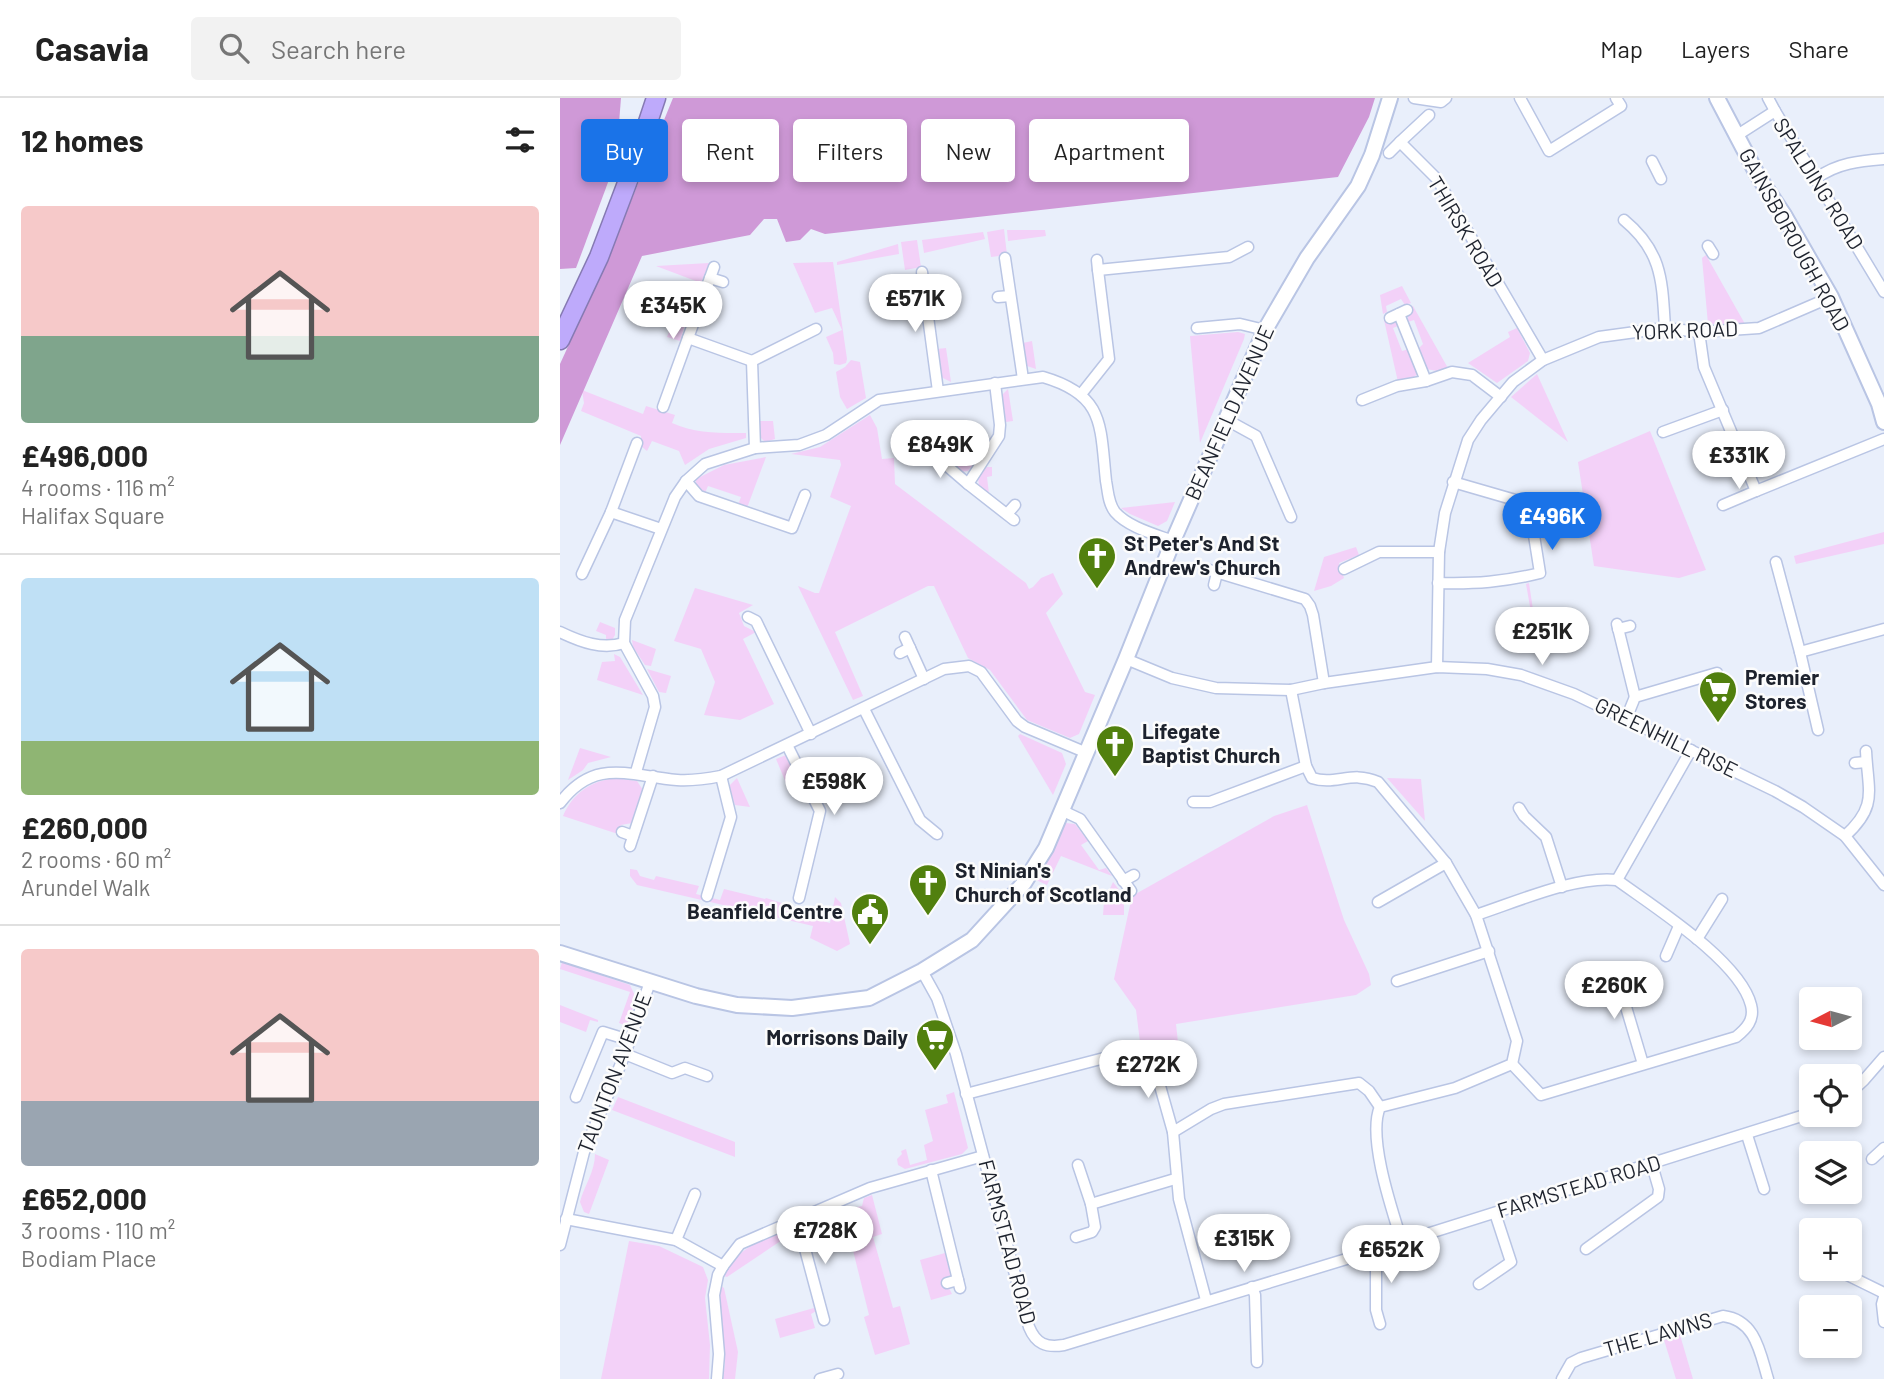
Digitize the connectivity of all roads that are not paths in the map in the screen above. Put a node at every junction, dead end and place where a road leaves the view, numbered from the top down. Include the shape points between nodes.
1 (656, 98) edge
2 (1390, 98) edge
3 (1414, 98) edge
4 (1446, 98) edge
5 (1520, 98) edge
6 (1616, 98) edge
7 (1717, 98) edge
8 (1768, 98) edge
9 (1775, 111) junction
10 (1429, 115) dead end
11 (1737, 136) junction
12 (1400, 142) junction
13 (1389, 153) dead end
14 (1884, 159) edge
15 (1652, 161) dead end
16 (1817, 178) junction
17 (1661, 179) dead end
18 (1623, 220) dead end
19 (1248, 247) dead end
20 (1005, 258) dead end
21 (714, 267) dead end
22 (922, 272) dead end
23 (710, 278) junction
24 (723, 282) dead end
25 (1884, 292) edge
26 (1010, 296) junction
27 (998, 297) dead end
28 (1831, 297) junction
29 (1399, 314) dead end
30 (1198, 328) dead end
31 (1665, 328) junction
32 (815, 329) dead end
33 (1265, 330) junction
34 (1699, 331) junction
35 (688, 338) junction
36 (560, 340) edge
37 (1543, 360) junction
38 (752, 361) junction
39 (1023, 379) junction
40 (1426, 381) junction
41 (995, 383) junction
42 (939, 391) junction
43 (1082, 393) junction
44 (1501, 397) junction
45 (1362, 400) dead end
46 (1882, 402) edge
47 (663, 407) dead end
48 (1723, 410) junction
49 (1225, 419) junction
50 (1884, 422) edge
51 (1663, 432) dead end
52 (1884, 439) edge
53 (637, 449) dead end
54 (755, 449) junction
55 (932, 453) dead end
56 (687, 481) junction
57 (1453, 482) junction
58 (968, 484) junction
59 (1756, 491) junction
60 (805, 495) dead end
61 (1014, 505) dead end
62 (1723, 505) dead end
63 (611, 512) junction
64 (1291, 517) dead end
65 (661, 529) junction
66 (1172, 541) junction
67 (1439, 552) junction
68 (1781, 567) dead end
69 (1206, 569) dead end
70 (1344, 569) dead end
71 (1217, 573) junction
72 (582, 574) dead end
73 (1438, 583) junction
74 (1214, 585) dead end
75 (748, 617) dead end
76 (1630, 626) dead end
77 (1884, 629) edge
78 (560, 632) edge
79 (905, 637) dead end
80 (624, 643) junction
81 (1800, 652) junction
82 (1126, 659) junction
83 (1437, 667) junction
84 (1717, 673) dead end
85 (924, 679) junction
86 (1324, 683) junction
87 (1291, 690) junction
88 (1635, 697) junction
89 (864, 709) junction
90 (1626, 719) junction
91 (1818, 730) dead end
92 (811, 734) junction
93 (787, 745) junction
94 (1691, 750) junction
95 (1866, 751) dead end
96 (1087, 753) junction
97 (1306, 766) junction
98 (636, 772) junction
99 (653, 776) junction
100 (721, 776) junction
101 (1193, 802) dead end
102 (560, 803) edge
103 (1519, 808) dead end
104 (1061, 810) junction
105 (622, 832) dead end
106 (937, 834) dead end
107 (1845, 836) junction
108 (1446, 863) junction
109 (1134, 875) dead end
110 (1617, 880) junction
111 (1124, 881) junction
112 (1884, 885) edge
113 (1562, 887) junction
114 (1131, 891) dead end
115 (707, 896) dead end
116 (799, 898) dead end
117 (1722, 899) dead end
118 (1378, 902) dead end
119 (1476, 915) junction
120 (1679, 926) junction
121 (1697, 939) junction
122 (1489, 951) junction
123 (560, 953) edge
124 (1666, 956) dead end
125 (1615, 970) dead end
126 (922, 971) junction
127 (1397, 981) dead end
128 (650, 982) junction
129 (629, 1040) junction
130 (625, 1054) junction
131 (1884, 1057) edge
132 (1512, 1064) junction
133 (1643, 1064) junction
134 (707, 1076) dead end
135 (1862, 1082) edge
136 (966, 1094) junction
137 (576, 1097) dead end
138 (1380, 1107) junction
139 (1799, 1117) edge
140 (1173, 1132) junction
141 (1747, 1135) junction
142 (1884, 1148) edge
143 (983, 1156) junction
144 (1872, 1159) dead end
145 (1078, 1165) dead end
146 (1652, 1165) junction
147 (931, 1170) junction
148 (1175, 1179) junction
149 (1764, 1189) dead end
150 (695, 1194) dead end
151 (1091, 1204) junction
152 (1495, 1213) junction
153 (566, 1219) junction
154 (797, 1219) junction
155 (1076, 1237) dead end
156 (676, 1240) junction
157 (1402, 1242) junction
158 (560, 1245) edge
159 (1586, 1249) dead end
160 (1376, 1250) junction
161 (723, 1266) junction
162 (1858, 1281) edge
163 (947, 1283) dead end
164 (1479, 1284) dead end
165 (1252, 1287) junction
166 (1884, 1295) edge
167 (1206, 1300) junction
168 (824, 1320) dead end
169 (1884, 1322) edge
170 (1380, 1324) dead end
171 (1257, 1362) dead end
172 (838, 1374) dead end
173 (717, 1379) edge
174 (820, 1379) edge
175 (1562, 1379) edge
176 (1768, 1379) edge

1 - 36 highway via 599,257
2 - 33 street, BEANFIELD AVENUE via 1358,186 1307,258
3 - 4 street via 1441,102
5 - 6 street via 1549,151 1621,106
7 - 11 street, GAINSBOROUGH ROAD
8 - 9 street
9 - 11 street, SPALDING ROAD
9 - 16 street, SPALDING ROAD
10 - 12 street
11 - 28 street, GAINSBOROUGH ROAD
12 - 13 street
12 - 37 street, THIRSK ROAD via 1437,179
14 - 16 street via 1841,165
15 - 17 street
16 - 25 street, SPALDING ROAD
18 - 31 street via 1655,258
19 - 43 street via 1228,257 1098,265 1109,359
20 - 26 street
21 - 23 street
22 - 42 street
23 - 24 street
23 - 35 street
26 - 27 street
26 - 39 street
28 - 34 street, YORK ROAD via 1759,328
28 - 46 street, GAINSBOROUGH ROAD
29 - 40 street
30 - 33 street via 1240,324
31 - 34 street, YORK ROAD
31 - 37 street, YORK ROAD via 1599,337
32 - 38 street
33 - 49 street, BEANFIELD AVENUE
34 - 48 street via 1703,367
35 - 38 street
35 - 47 street
37 - 44 street, YORK ROAD
38 - 54 street
39 - 41 street
39 - 43 street via 1043,377
40 - 44 street via 1452,372 1472,375
40 - 45 street
41 - 42 street
41 - 58 street via 999,436
42 - 54 street via 879,400 826,435 799,445
43 - 66 street via 1099,421 1112,508 1125,520
44 - 57 street, YORK ROAD via 1468,440
46 - 50 street, GAINSBOROUGH ROAD
48 - 51 street
48 - 59 street
49 - 64 street via 1256,436
49 - 66 street, BEANFIELD AVENUE
52 - 59 street
53 - 63 street
54 - 56 street via 705,464
55 - 58 street
56 - 60 street via 699,496 792,528
56 - 65 street
57 - 67 street, YORK ROAD
57 - 73 street via 1530,504 1540,573 1483,584
58 - 61 street via 1010,517
59 - 62 street
63 - 65 street
63 - 72 street
65 - 80 street via 625,620
66 - 82 street, BEANFIELD AVENUE
67 - 70 street via 1379,552
67 - 73 street, YORK ROAD
68 - 81 street
69 - 71 street
71 - 74 street
71 - 86 street via 1305,600 1310,606
73 - 83 street, YORK ROAD
75 - 92 street via 756,621
76 - 88 street via 1617,626
77 - 81 street
78 - 80 street via 599,647
79 - 85 street via 905,651
80 - 98 street via 655,707
81 - 91 street
82 - 87 street, GREENHILL RISE via 1172,678 1216,688
82 - 96 street, BEANFIELD AVENUE
83 - 86 street, GREENHILL RISE
83 - 90 street, GREENHILL RISE via 1521,676
84 - 88 street
85 - 89 street
85 - 96 street via 944,669 969,666 981,672 1024,727
86 - 87 street, GREENHILL RISE
87 - 97 street
88 - 90 street
89 - 92 street
89 - 106 street via 920,820
90 - 94 street, GREENHILL RISE
92 - 93 street
93 - 100 street
93 - 116 street via 820,811
94 - 107 street, GREENHILL RISE via 1775,791
94 - 110 street
95 - 107 street via 1861,762 1869,807
96 - 104 street, BEANFIELD AVENUE
97 - 101 street via 1210,802
97 - 108 street via 1318,780 1364,776 1378,782
98 - 99 street
98 - 102 street via 592,776 571,789
99 - 100 street via 700,780
99 - 105 street via 631,841
100 - 115 street via 731,817
103 - 113 street via 1546,837
104 - 111 street via 1080,819
104 - 126 street, BEANFIELD AVENUE via 1046,848 1024,883 970,942
107 - 112 street, GREENHILL RISE
108 - 118 street
108 - 119 street
109 - 111 street
110 - 113 street via 1601,878
110 - 120 street
111 - 114 street
113 - 119 street
117 - 121 street
119 - 122 street
120 - 121 street
120 - 124 street
121 - 133 street via 1734,972 1751,1005 1748,1028 1736,1037
122 - 127 street
122 - 132 street via 1517,1041
123 - 128 street, BEANFIELD AVENUE
125 - 133 street
126 - 128 street, BEANFIELD AVENUE via 869,998 792,1008 737,1005
126 - 136 street, FARMSTEAD ROAD via 937,998
128 - 129 street, TAUNTON AVENUE
129 - 130 street, TAUNTON AVENUE
129 - 137 street via 603,1032
130 - 134 street via 672,1073 685,1068
130 - 153 street, TAUNTON AVENUE via 584,1152
131 - 135 street
132 - 133 street via 1541,1095
132 - 138 street via 1455,1088
136 - 140 street via 1135,1050 1150,1054
136 - 143 street, FARMSTEAD ROAD
138 - 140 street via 1359,1083 1224,1104
138 - 157 street via 1375,1118 1384,1182
139 - 141 street, FARMSTEAD ROAD
140 - 148 street
141 - 146 street, FARMSTEAD ROAD
141 - 149 street
142 - 144 street
143 - 147 street
143 - 167 street, FARMSTEAD ROAD via 1029,1328 1040,1344 1060,1346
145 - 151 street
146 - 152 street, FARMSTEAD ROAD
146 - 159 street via 1658,1197
147 - 154 street via 870,1188
147 - 163 street via 959,1284
148 - 151 street
148 - 167 street
150 - 156 street
151 - 155 street via 1095,1227
152 - 157 street, FARMSTEAD ROAD
152 - 164 street via 1511,1262
153 - 156 street
153 - 158 street, TAUNTON AVENUE
154 - 161 street via 740,1244
154 - 168 street
156 - 161 street
157 - 160 street, FARMSTEAD ROAD
160 - 165 street, FARMSTEAD ROAD
160 - 170 street
161 - 173 street via 714,1295
162 - 166 street
165 - 167 street, FARMSTEAD ROAD
165 - 171 street
166 - 169 street
172 - 174 street
175 - 176 street, THE LAWNS via 1580,1358 1723,1316 1750,1328

